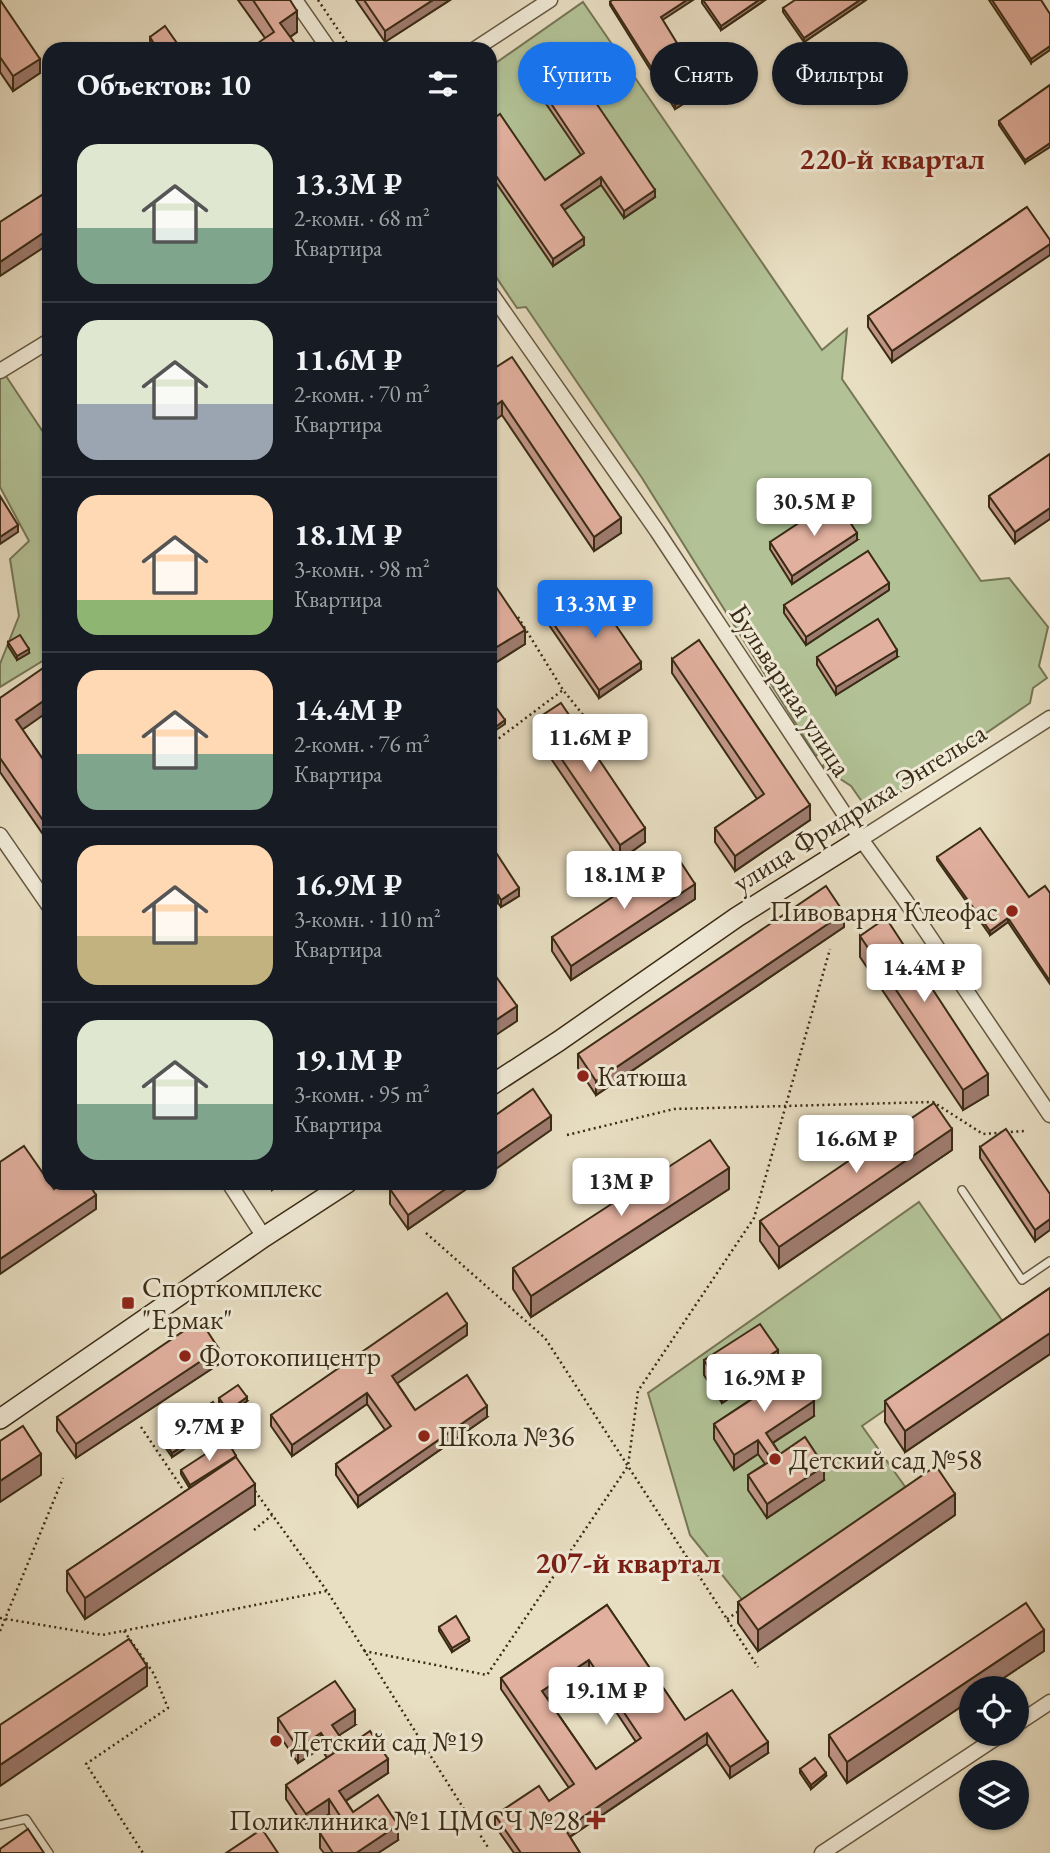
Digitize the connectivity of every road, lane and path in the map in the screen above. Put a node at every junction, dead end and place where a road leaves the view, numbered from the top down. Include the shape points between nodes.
1 (295, 0) edge
2 (318, 0) edge
3 (550, 0) edge
4 (324, 42) edge
5 (346, 42) edge
6 (486, 42) edge
7 (497, 302) edge
8 (42, 345) edge
9 (0, 371) edge
10 (518, 617) edge
11 (563, 691) junction
12 (1050, 718) edge
13 (596, 731) dead end
14 (497, 740) edge
15 (0, 835) edge
16 (860, 839) junction
17 (42, 896) edge
18 (830, 949) dead end
19 (497, 1081) edge
20 (786, 1106) junction
21 (1050, 1115) edge
22 (1025, 1131) dead end
23 (567, 1135) dead end
24 (234, 1190) edge
25 (336, 1190) edge
26 (962, 1190) dead end
27 (426, 1233) dead end
28 (264, 1237) junction
29 (1050, 1261) edge
30 (0, 1419) edge
31 (141, 1427) dead end
32 (628, 1466) junction
33 (64, 1478) dead end
34 (251, 1486) edge
35 (190, 1499) edge
36 (272, 1515) junction
37 (254, 1530) dead end
38 (327, 1591) junction
39 (738, 1612) edge
40 (2, 1618) edge
41 (727, 1619) junction
42 (123, 1630) junction
43 (0, 1631) edge
44 (364, 1651) junction
45 (758, 1667) dead end
46 (1050, 1702) edge
47 (1029, 1716) edge
48 (984, 1746) edge
49 (0, 1825) edge
50 (489, 1849) dead end
51 (49, 1853) edge
52 (143, 1853) edge
53 (822, 1853) edge

1 - 4 street
2 - 5 path
3 - 6 street
7 - 16 street, Бульварная улица via 657,531
8 - 9 street
10 - 11 path
11 - 13 path
11 - 14 path
12 - 16 street, улица Фридриха Энгельса
15 - 17 street
16 - 19 street, улица Фридриха Энгельса
16 - 21 street, Бульварная улица
18 - 20 path
20 - 22 path via 933,1102 983,1134
20 - 23 path via 674,1110
20 - 32 path via 754,1218 638,1391
24 - 28 street
25 - 28 street
26 - 29 lane via 1022,1280
27 - 32 path via 545,1338
28 - 30 street
31 - 35 path
32 - 41 path
32 - 44 path via 487,1675
33 - 40 path
34 - 36 path
36 - 37 path
36 - 38 path
38 - 42 path
38 - 44 path
39 - 41 path
40 - 42 path via 102,1635
40 - 43 path
41 - 45 path
42 - 52 path via 154,1674 168,1708 86,1764
44 - 50 path
46 - 47 street
48 - 53 street
49 - 51 lane via 26,1819

